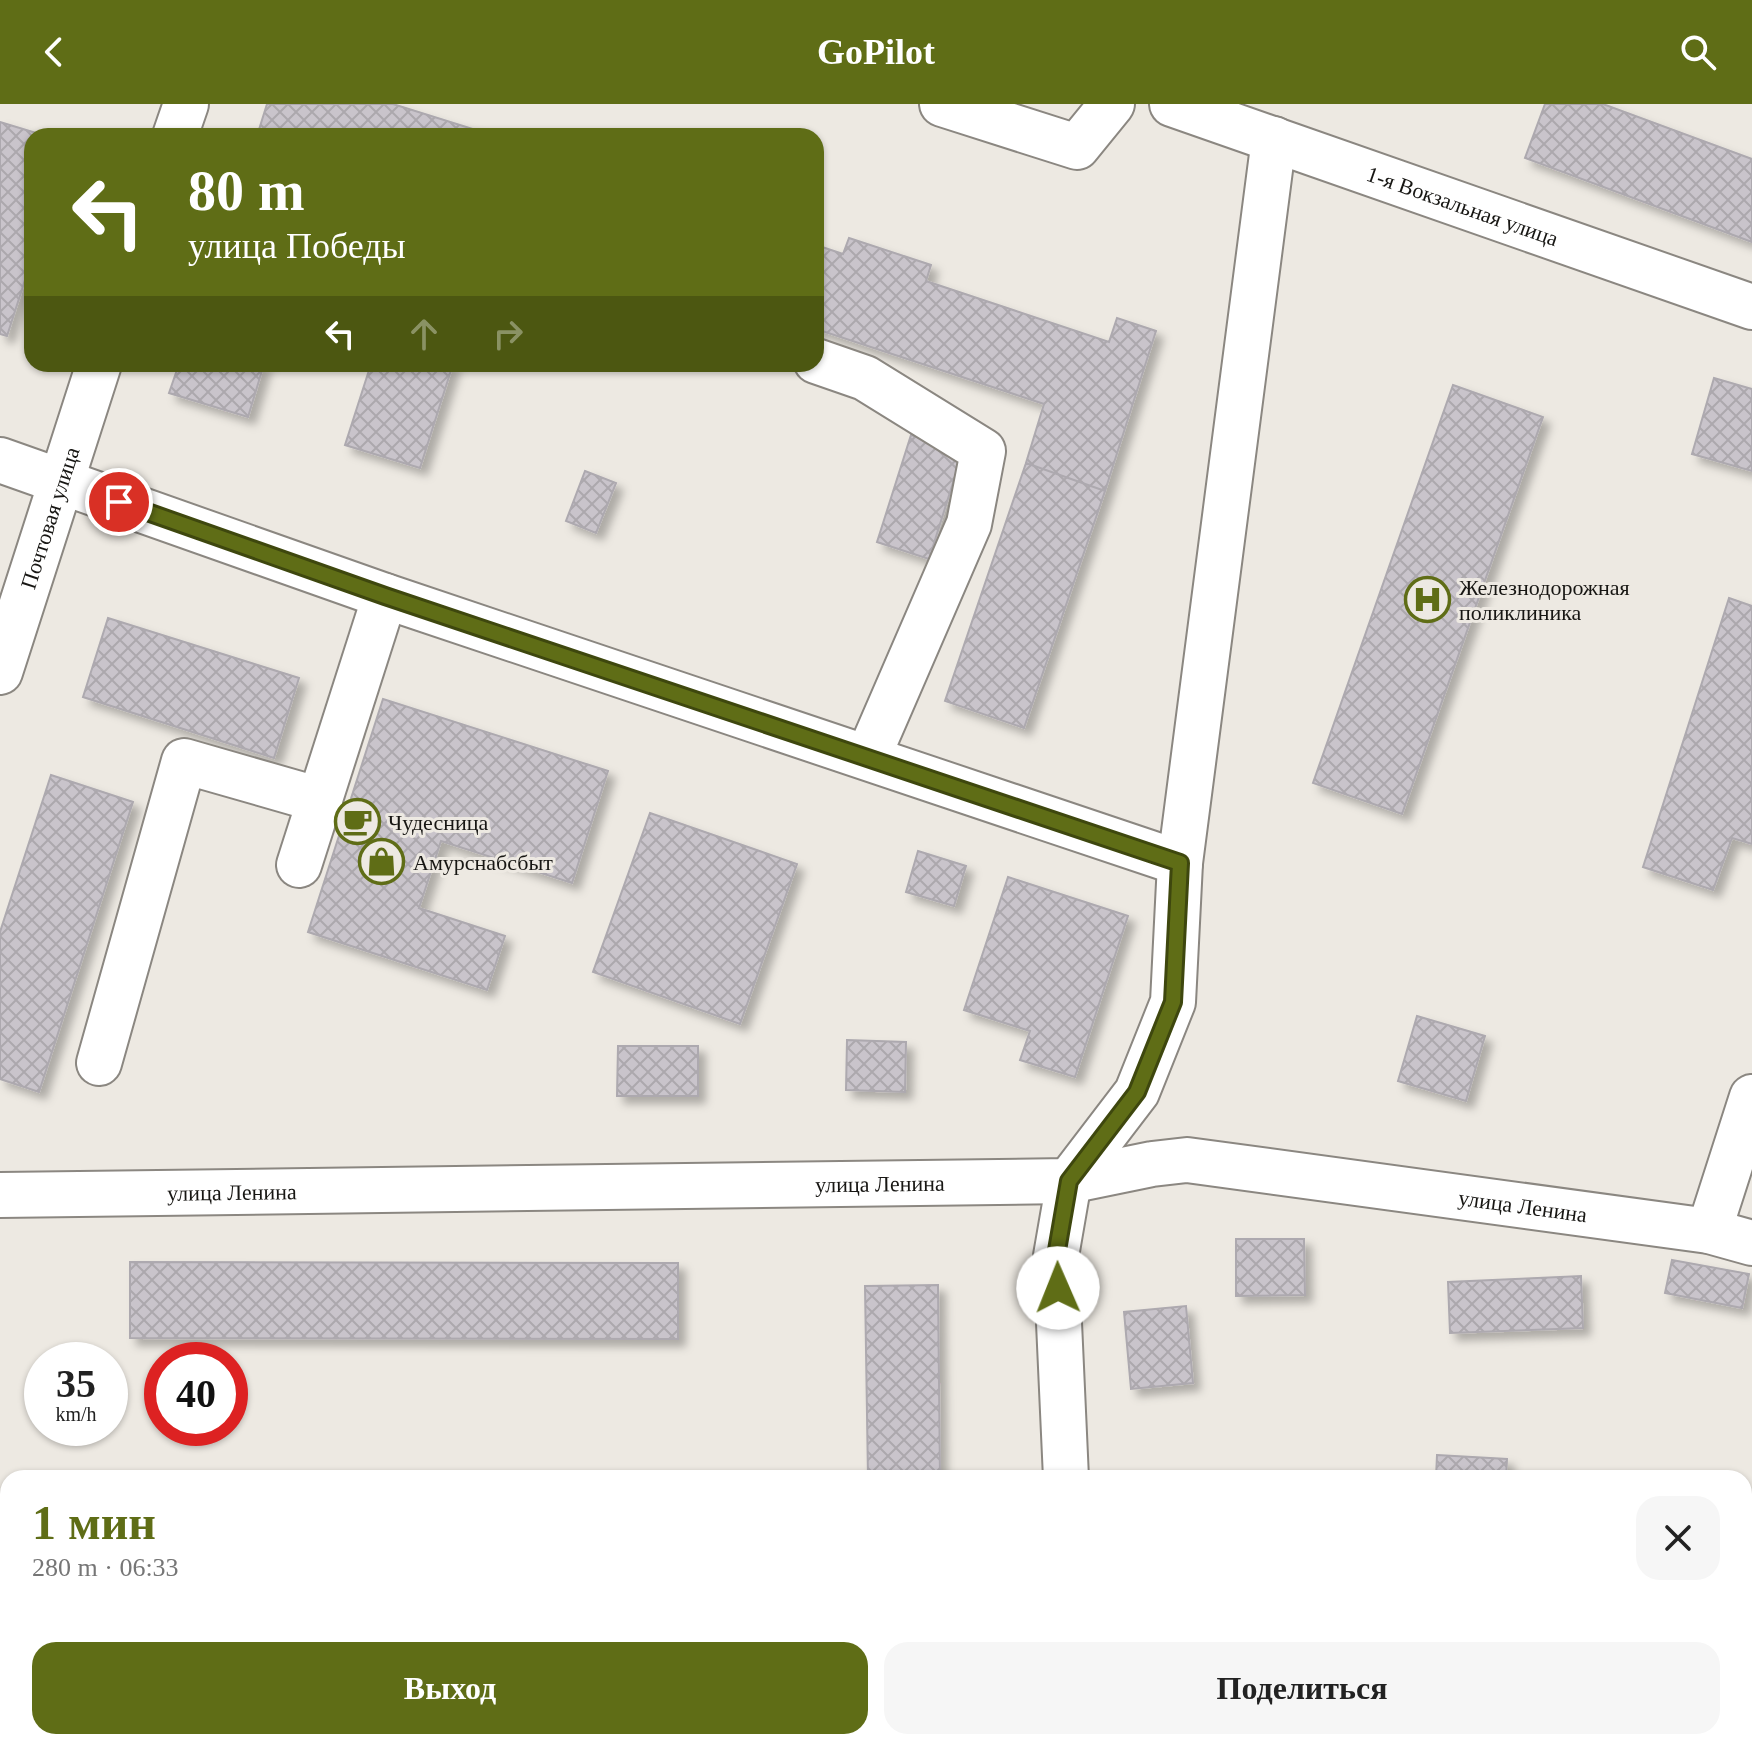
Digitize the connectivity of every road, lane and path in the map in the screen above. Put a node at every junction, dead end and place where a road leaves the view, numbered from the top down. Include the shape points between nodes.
1 (186, 104) edge
2 (942, 104) edge
3 (1112, 104) edge
4 (1172, 104) edge
5 (178, 128) edge
6 (1274, 139) junction
7 (1752, 307) edge
8 (824, 364) edge
9 (96, 372) edge
10 (0, 460) edge
11 (60, 481) junction
12 (385, 596) junction
13 (0, 672) edge
14 (868, 757) junction
15 (320, 800) junction
16 (1180, 863) junction
17 (299, 865) dead end
18 (99, 1063) dead end
19 (1752, 1097) edge
20 (1069, 1181) junction
21 (0, 1195) edge
22 (1709, 1231) junction
23 (1752, 1243) edge
24 (1066, 1470) edge

1 - 5 street
2 - 3 street via 1077,147
4 - 6 street, 1-я Вокзальная улица
6 - 7 street, 1-я Вокзальная улица
6 - 16 street
8 - 14 street via 865,378 983,451 969,524
9 - 11 street, Почтовая улица
10 - 11 street
11 - 12 street
11 - 13 street, Почтовая улица
12 - 14 street
12 - 15 street
14 - 16 street
15 - 17 street
15 - 18 street via 184,761
16 - 20 street via 1173,1002 1137,1092
19 - 22 street
20 - 21 street, улица Ленина
20 - 22 street, улица Ленина via 1187,1160
20 - 24 street via 1056,1256
22 - 23 street, улица Ленина

